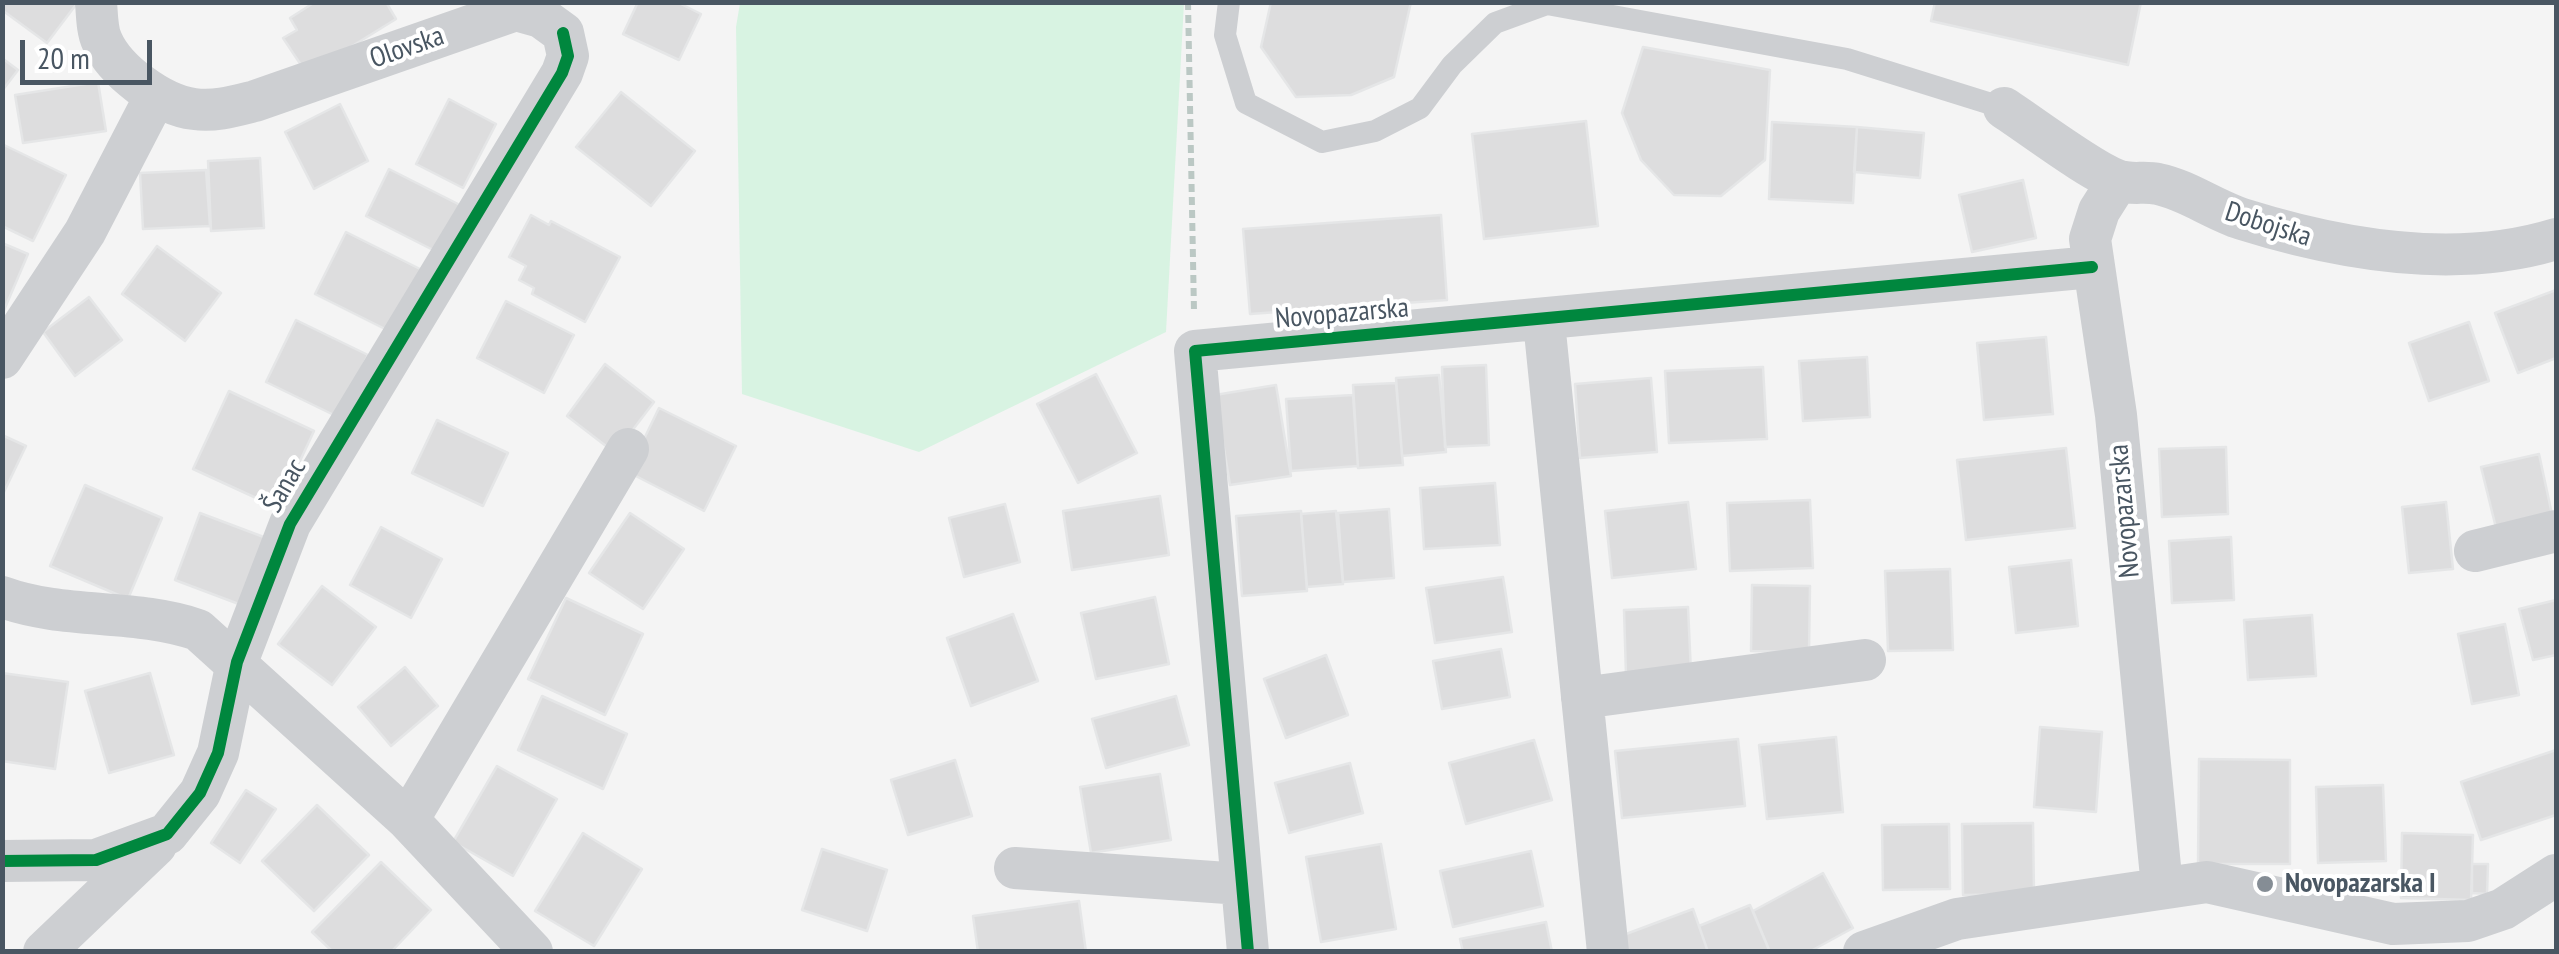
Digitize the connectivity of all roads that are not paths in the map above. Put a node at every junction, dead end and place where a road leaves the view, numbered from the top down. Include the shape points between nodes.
1 (96, 2) edge
2 (1229, 2) edge
3 (570, 18) edge
4 (156, 94) junction
5 (2004, 108) joint
6 (2118, 181) junction
7 (2556, 240) edge
8 (2092, 267) junction
9 (1544, 322) junction
10 (2, 358) edge
11 (628, 449) dead end
12 (2556, 530) edge
13 (2475, 552) dead end
14 (2, 597) edge
15 (1865, 660) dead end
16 (237, 662) junction
17 (1582, 698) junction
18 (408, 820) junction
19 (167, 834) junction
20 (2, 861) edge
21 (1015, 868) dead end
22 (2556, 875) edge
23 (1241, 884) junction
24 (2162, 887) junction
25 (44, 952) edge
26 (532, 952) edge
27 (1248, 952) edge
28 (1608, 952) edge
29 (1864, 952) edge

1 - 4 street, Olovska via 101,40 128,74
2 - 5 lane via 1225,34 1246,103 1322,142 1376,131 1420,108 1494,23 1547,4 1829,56
3 - 4 street, Olovska via 516,10 237,106 190,109
3 - 16 street, Šanac via 562,74 290,524
4 - 10 street via 85,232
5 - 6 street, Dobojska
6 - 7 street, Dobojska via 2159,184 2237,217 2359,248 2500,251
6 - 8 street via 2090,239
8 - 9 street, Novopazarska
8 - 24 street, Novopazarska via 2116,415
9 - 17 street
9 - 23 street, Novopazarska via 1194,352
11 - 18 street
12 - 13 street
14 - 16 street via 31,607 165,618 198,630
15 - 17 street
16 - 18 street
16 - 19 street, Šanac via 218,754 200,793
17 - 28 street
18 - 26 street
19 - 20 street via 96,860
19 - 25 street, Šanac
21 - 23 street
22 - 24 street via 2502,909 2468,921 2393,924 2232,884
23 - 27 street
24 - 29 street via 1957,919

